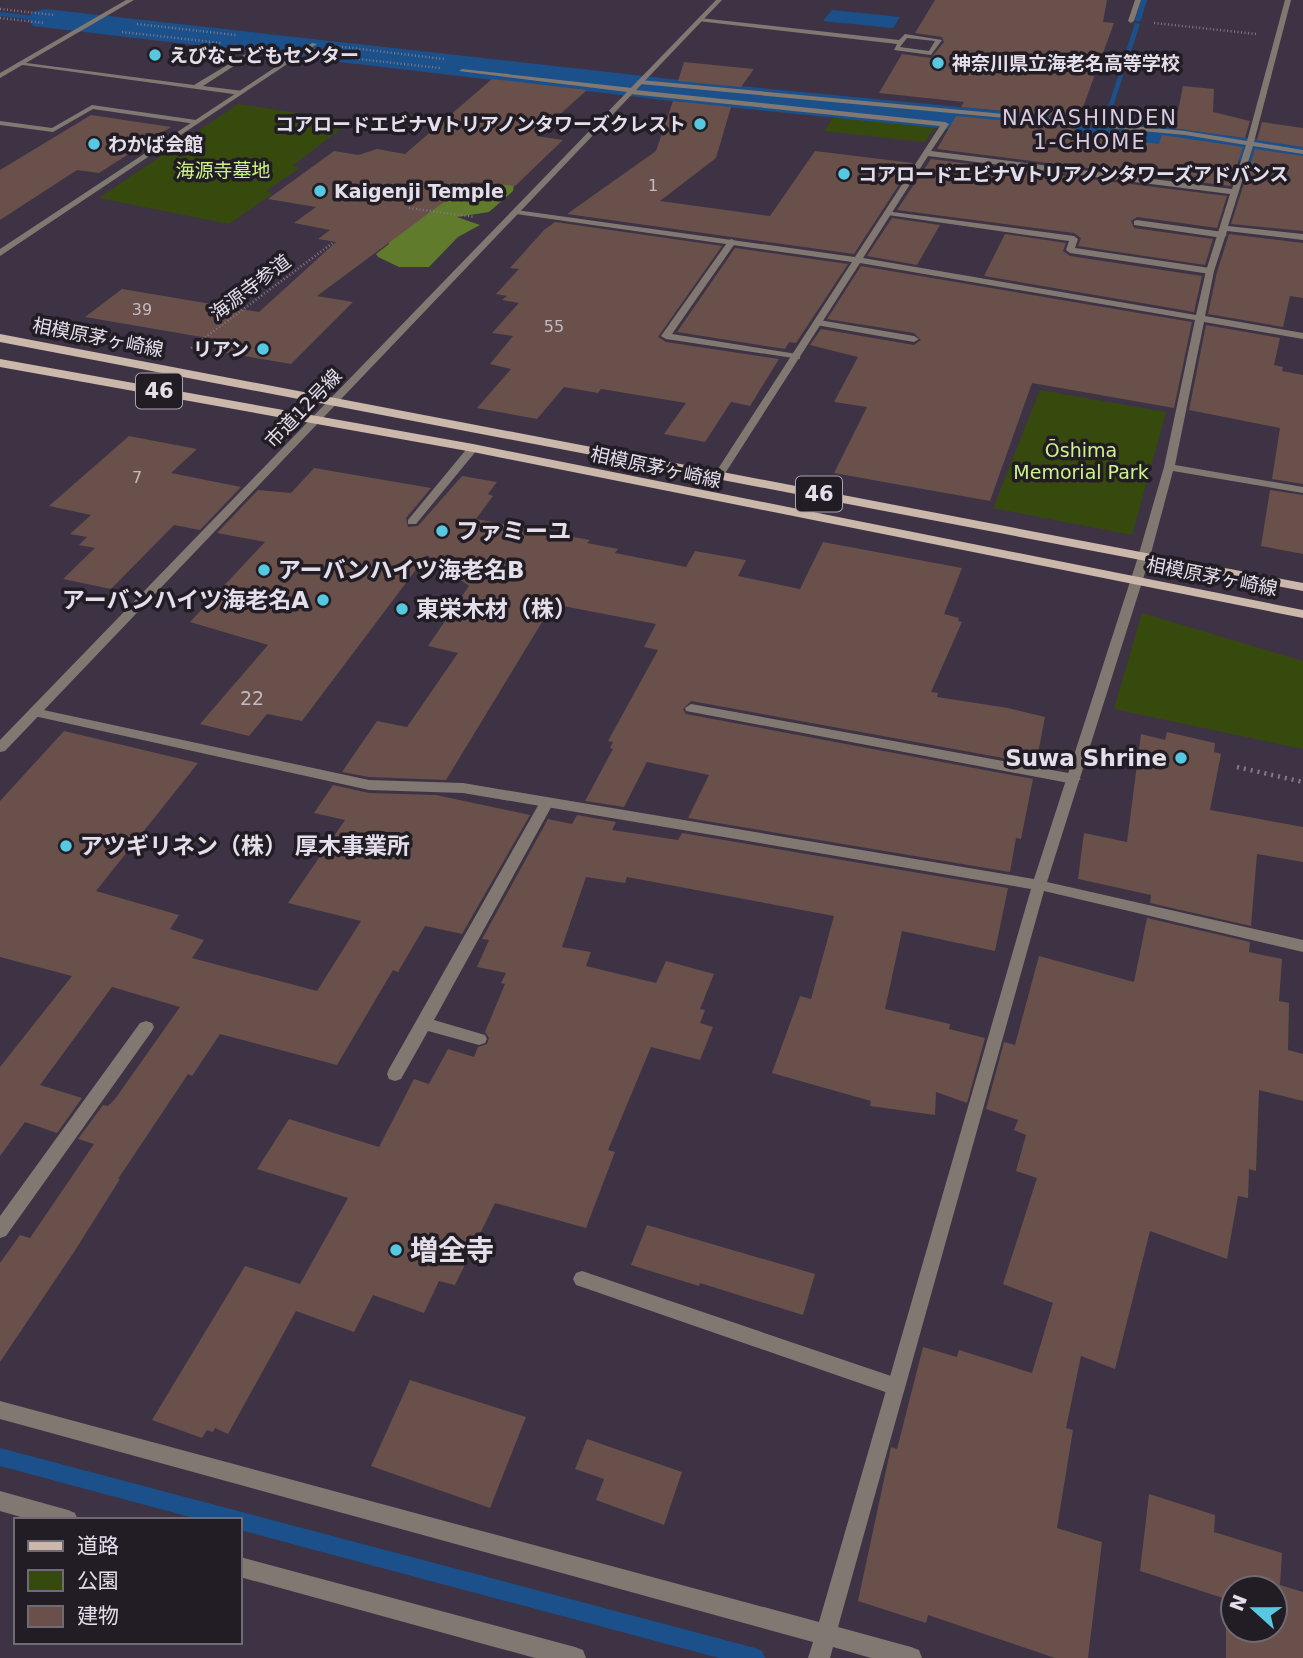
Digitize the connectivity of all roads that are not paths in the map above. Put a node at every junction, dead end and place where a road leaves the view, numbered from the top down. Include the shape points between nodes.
1 (131, 0) edge
2 (719, 0) edge
3 (1138, 0) edge
4 (1288, 0) edge
5 (700, 20) junction
6 (1131, 21) road end
7 (901, 42) junction
8 (309, 47) road end
9 (251, 53) dead end
10 (19, 64) junction
11 (462, 71) dead end
12 (0, 76) edge
13 (635, 87) junction
14 (196, 88) junction
15 (240, 93) junction
16 (196, 122) junction
17 (0, 123) edge
18 (1249, 147) junction
19 (1303, 152) edge
20 (926, 153) junction
21 (1235, 192) junction
22 (516, 212) junction
23 (888, 213) junction
24 (1137, 223) dead end
25 (1224, 231) junction
26 (1303, 237) edge
27 (732, 243) junction
28 (0, 253) edge
29 (860, 260) junction
30 (1210, 271) junction
31 (1199, 320) junction
32 (819, 323) junction
33 (1303, 335) edge
34 (0, 338) edge
35 (914, 339) dead end
36 (797, 356) junction
37 (0, 363) edge
38 (336, 402) junction
39 (319, 420) junction
40 (473, 448) junction
41 (1169, 467) junction
42 (719, 475) junction
43 (1303, 490) edge
44 (412, 522) dead end
45 (1144, 557) junction
46 (1137, 581) junction
47 (1303, 587) edge
48 (1303, 614) edge
49 (691, 708) dead end
50 (34, 712) junction
51 (0, 748) edge
52 (1074, 779) junction
53 (547, 802) junction
54 (1039, 885) junction
55 (1303, 946) edge
56 (424, 1024) junction
57 (146, 1027) dead end
58 (479, 1039) dead end
59 (395, 1074) dead end
60 (0, 1230) edge
61 (582, 1279) dead end
62 (894, 1386) junction
63 (0, 1410) edge
64 (0, 1501) edge
65 (61, 1518) edge
66 (242, 1568) edge
67 (821, 1649) edge
68 (575, 1658) edge
69 (911, 1658) edge

1 - 10 street
2 - 5 street, 市道12号線
3 - 6 street
4 - 18 street
5 - 7 street
5 - 13 street, 市道12号線
7 - 7 street via 896,49 931,53 939,40 905,36
8 - 15 street
9 - 14 street
10 - 12 street
10 - 14 street
11 - 13 street
13 - 18 street via 1120,127
13 - 20 street via 945,124
13 - 22 street, 市道12号線
14 - 15 street
15 - 16 street
16 - 17 street via 92,107 53,130
16 - 28 street
18 - 19 street
18 - 21 street
20 - 21 street
20 - 23 street
21 - 25 street
22 - 27 street
22 - 38 street, 市道12号線
23 - 29 street
23 - 30 street via 1074,239 1070,250
24 - 25 street
25 - 26 street
25 - 30 street
27 - 29 street
27 - 36 street via 666,336
29 - 31 street
29 - 32 street
30 - 31 street
31 - 33 street
31 - 41 street
32 - 35 street
32 - 36 street
34 - 38 main road, 相模原茅ヶ崎線 / 46
36 - 42 street
37 - 39 main road, 相模原茅ヶ崎線 / 46
38 - 39 street, 市道12号線
38 - 42 main road, 相模原茅ヶ崎線 / 46
39 - 40 main road, 相模原茅ヶ崎線 / 46
39 - 50 street, 市道12号線
40 - 44 street
40 - 46 main road, 相模原茅ヶ崎線 / 46
41 - 43 street
41 - 45 street
42 - 45 main road, 相模原茅ヶ崎線 / 46
45 - 46 street
45 - 47 main road, 相模原茅ヶ崎線 / 46
46 - 48 main road, 相模原茅ヶ崎線 / 46
46 - 52 street
49 - 52 street
50 - 51 street, 市道12号線
50 - 53 street via 369,785 463,788
52 - 54 street
53 - 54 street
53 - 56 street
54 - 55 street
54 - 62 street
56 - 58 street
56 - 59 street
57 - 60 street
61 - 62 street
62 - 67 street
63 - 67 street
64 - 65 street
66 - 68 street
67 - 69 street

